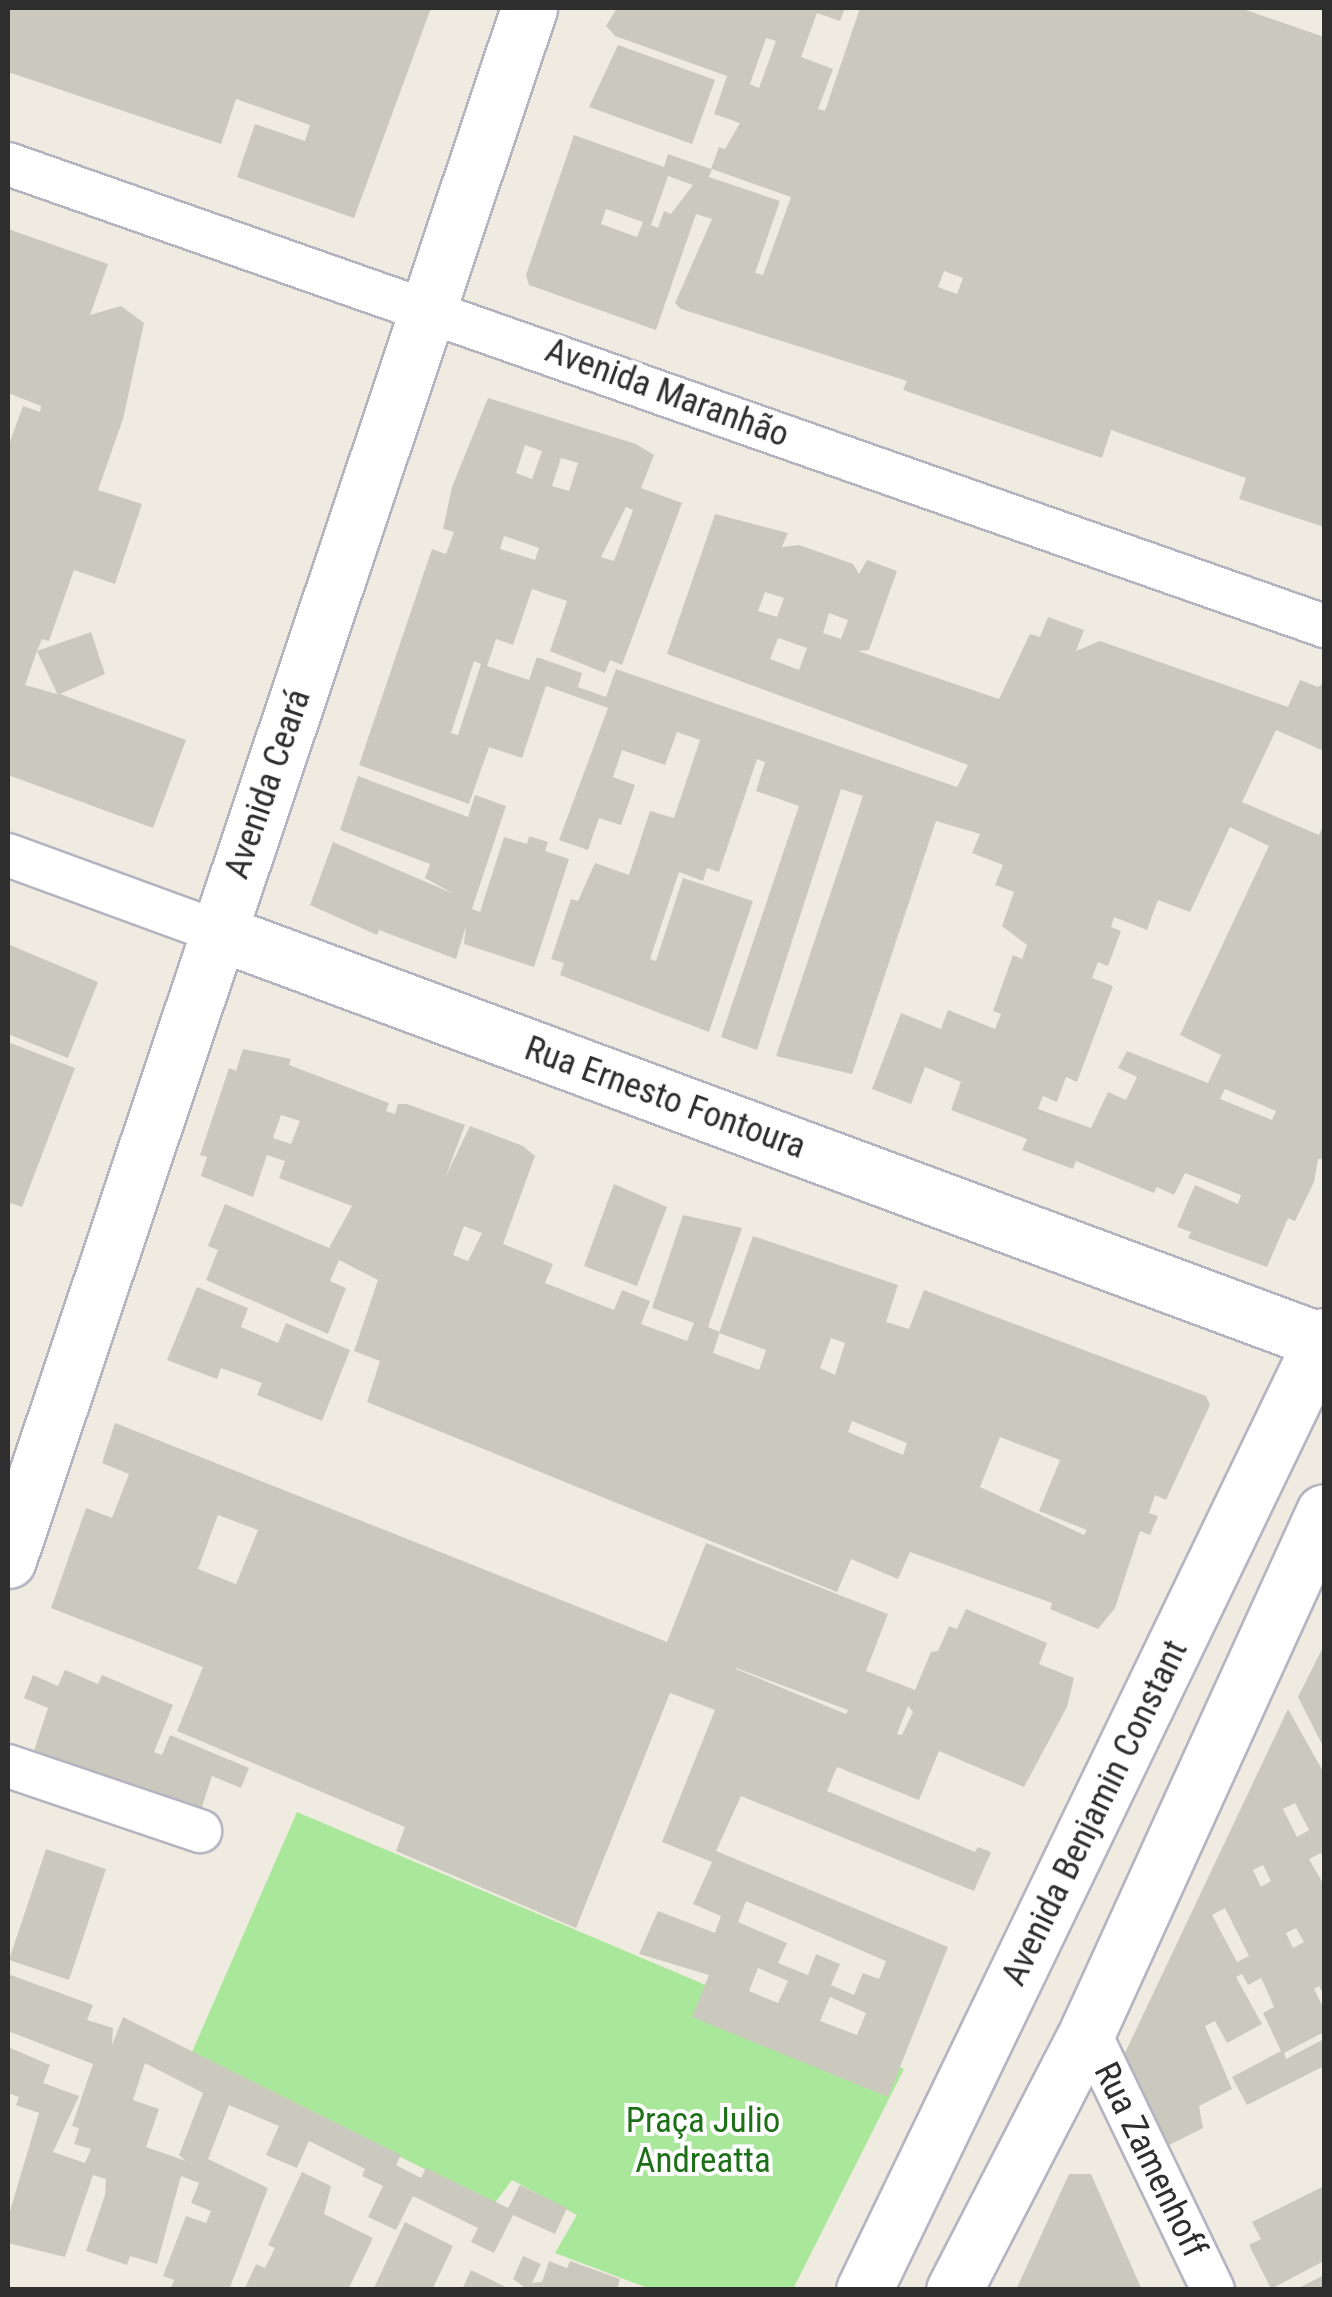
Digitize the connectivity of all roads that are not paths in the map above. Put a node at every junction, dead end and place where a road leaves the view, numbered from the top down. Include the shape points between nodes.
1 (529, 8) edge
2 (8, 164) edge
3 (428, 308) junction
4 (1324, 626) edge
5 (8, 855) edge
6 (218, 932) junction
7 (1324, 1340) edge
8 (1324, 1512) edge
9 (8, 1560) edge
10 (8, 1766) edge
11 (200, 1831) dead end
12 (1088, 2030) junction
13 (864, 2290) edge
14 (954, 2290) edge
15 (1213, 2290) edge

1 - 3 street, Avenida Ceará
2 - 3 street, Avenida Maranhão
3 - 4 street, Avenida Maranhão
3 - 6 street, Avenida Ceará
5 - 6 street, Rua Ernesto Fontoura
6 - 7 street, Rua Ernesto Fontoura
6 - 9 street, Avenida Ceará
7 - 13 street, Avenida Benjamin Constant
8 - 12 street
10 - 11 street
12 - 14 street
12 - 15 street, Rua Zamenhoff

